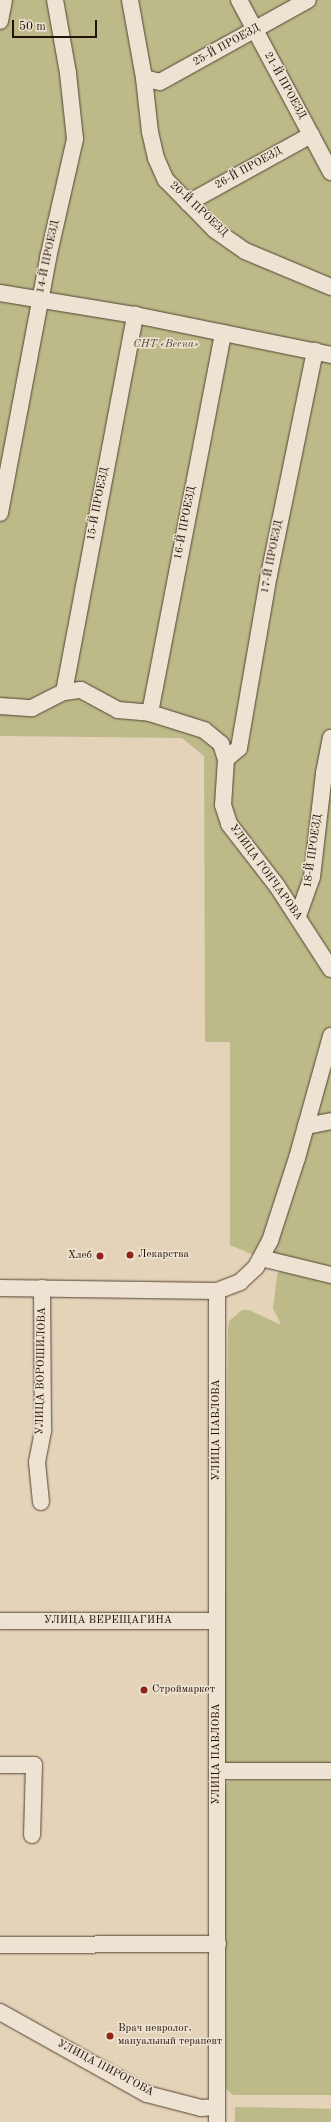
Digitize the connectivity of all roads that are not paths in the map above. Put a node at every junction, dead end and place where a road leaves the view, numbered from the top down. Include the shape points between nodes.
1 (4, 0) edge
2 (55, 0) edge
3 (130, 0) edge
4 (239, 0) edge
5 (308, 0) edge
6 (0, 21) edge
7 (255, 30) junction
8 (144, 78) junction
9 (311, 135) junction
10 (331, 172) edge
11 (188, 203) junction
12 (331, 287) edge
13 (0, 293) edge
14 (40, 301) junction
15 (135, 315) junction
16 (223, 333) junction
17 (315, 351) junction
18 (331, 355) edge
19 (0, 513) edge
20 (64, 692) junction
21 (0, 706) edge
22 (150, 714) junction
23 (331, 738) edge
24 (226, 759) junction
25 (298, 916) junction
26 (331, 969) edge
27 (331, 1036) edge
28 (331, 1121) edge
29 (306, 1126) junction
30 (261, 1258) junction
31 (331, 1275) edge
32 (0, 1288) edge
33 (42, 1288) junction
34 (217, 1291) junction
35 (41, 1502) dead end
36 (0, 1621) edge
37 (217, 1621) junction
38 (0, 1765) edge
39 (217, 1771) junction
40 (331, 1772) edge
41 (32, 1835) dead end
42 (218, 1944) junction
43 (0, 1945) edge
44 (0, 2012) edge
45 (217, 2115) edge

1 - 6 street
2 - 14 street, 14-Й ПРОЕЗД via 68,73 75,138
3 - 8 street, 20-Й ПРОЕЗД
4 - 7 street, 21-Й ПРОЕЗД
5 - 7 street, 25-Й ПРОЕЗД
7 - 8 street, 25-Й ПРОЕЗД via 160,82
7 - 9 street, 21-Й ПРОЕЗД
8 - 11 street, 20-Й ПРОЕЗД via 150,132 156,158 166,180
9 - 10 street, 21-Й ПРОЕЗД
9 - 11 street, 26-Й ПРОЕЗД
11 - 12 street, 20-Й ПРОЕЗД via 215,230 245,251
13 - 14 street
14 - 15 street
14 - 19 street, 14-Й ПРОЕЗД
15 - 16 street
15 - 20 street, 15-Й ПРОЕЗД
16 - 17 street
16 - 22 street, 16-Й ПРОЕЗД
17 - 18 street
17 - 24 street, 17-Й ПРОЕЗД via 269,575 239,748
20 - 21 street, УЛИЦА ГОНЧАРОВА via 32,708
20 - 22 street, УЛИЦА ГОНЧАРОВА via 82,690 118,710
22 - 24 street, УЛИЦА ГОНЧАРОВА via 204,730 221,744
23 - 25 street, 18-Й ПРОЕЗД via 324,773 312,877
24 - 25 street, УЛИЦА ГОНЧАРОВА via 223,805 229,824
25 - 26 street, УЛИЦА ГОНЧАРОВА
27 - 29 street
28 - 29 street
29 - 30 street via 270,1241
30 - 31 street
30 - 34 street via 240,1282
32 - 33 street
33 - 34 street
33 - 35 street, УЛИЦА ВОРОШИЛОВА via 43,1430 37,1462
34 - 37 street, УЛИЦА ПАВЛОВА
36 - 37 street, УЛИЦА ВЕРЕЩАГИНА
37 - 39 street, УЛИЦА ПАВЛОВА
38 - 41 street via 34,1766
39 - 40 street
39 - 42 street, УЛИЦА ПАВЛОВА
42 - 43 street
42 - 45 street, УЛИЦА ПАВЛОВА
44 - 45 street, УЛИЦА ПИРОГОВА via 148,2094 201,2108

